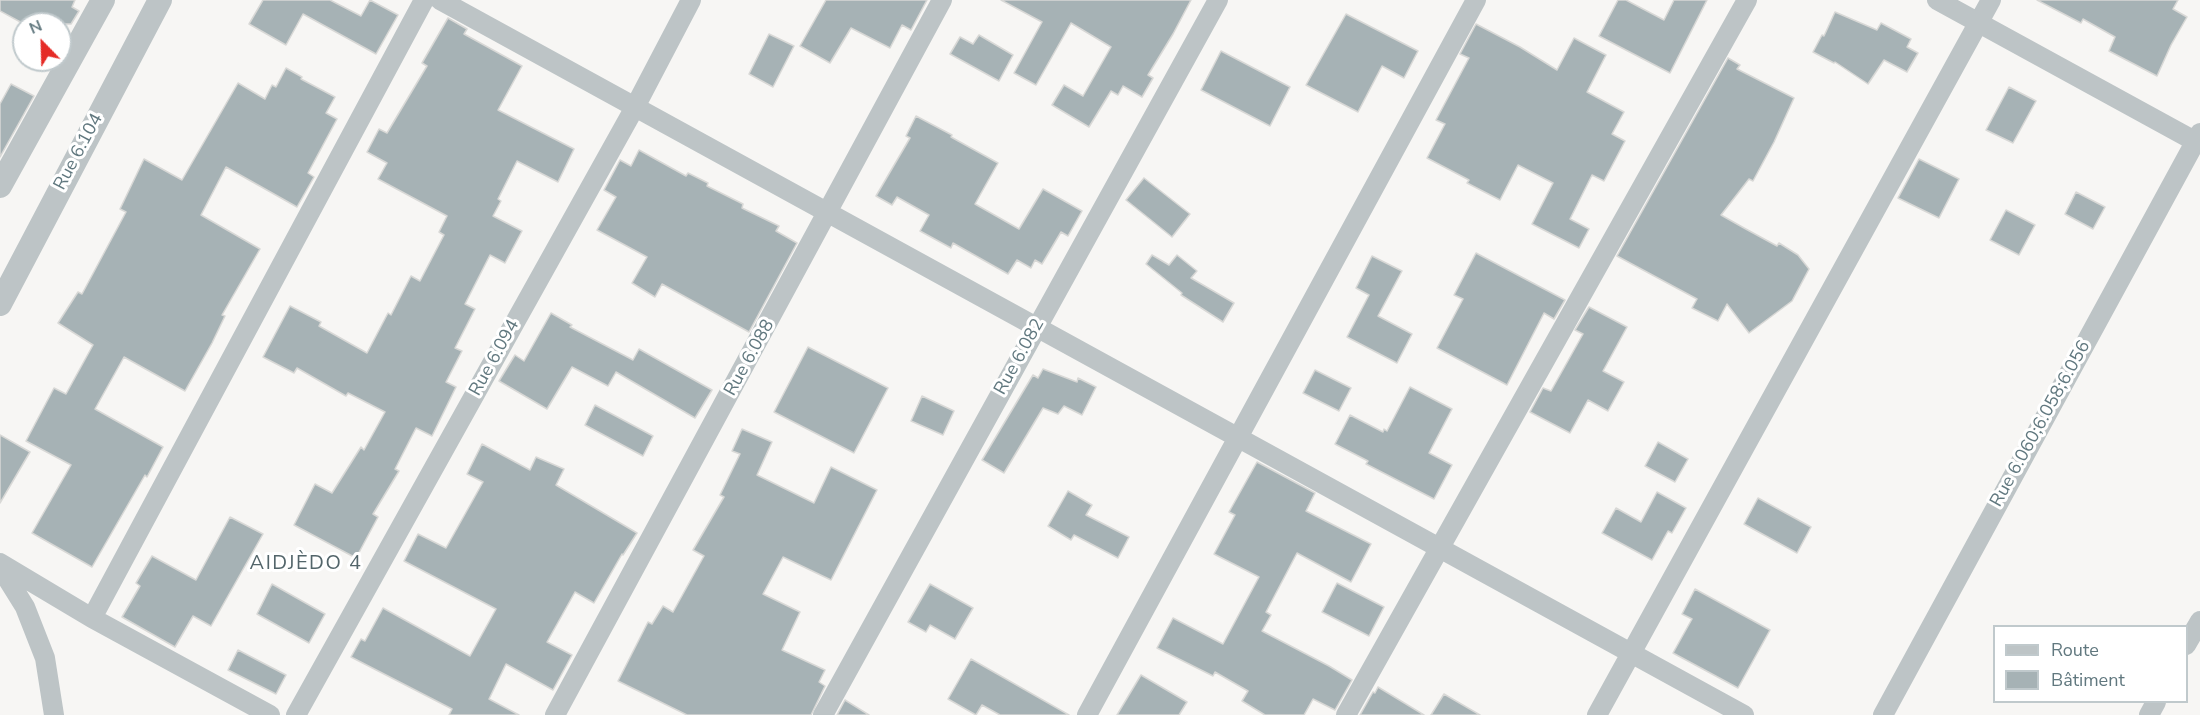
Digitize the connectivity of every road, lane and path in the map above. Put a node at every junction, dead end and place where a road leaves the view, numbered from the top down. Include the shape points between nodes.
1 (103, 0) edge
2 (160, 0) edge
3 (424, 0) edge
4 (440, 0) edge
5 (691, 0) edge
6 (942, 0) edge
7 (1218, 0) edge
8 (1476, 0) edge
9 (1747, 0) edge
10 (1937, 0) edge
11 (1991, 0) edge
12 (1978, 22) junction
13 (635, 107) junction
14 (2199, 139) edge
15 (0, 186) edge
16 (828, 213) junction
17 (0, 304) edge
18 (1037, 327) junction
19 (1239, 438) junction
20 (1440, 548) junction
21 (0, 565) edge
22 (92, 618) junction
23 (2200, 621) edge
24 (2188, 643) edge
25 (1630, 652) junction
26 (54, 715) edge
27 (270, 715) edge
28 (296, 715) edge
29 (555, 715) edge
30 (824, 715) edge
31 (1087, 715) edge
32 (1346, 715) edge
33 (1597, 715) edge
34 (1744, 715) edge
35 (1882, 715) edge

1 - 15 street
2 - 17 street, Rue 6.104
3 - 22 street
4 - 13 street
5 - 13 street, Rue 6.094
6 - 16 street, Rue 6.088
7 - 18 street, Rue 6.082
8 - 19 street
9 - 20 street
10 - 12 street
11 - 12 street
12 - 14 street
12 - 25 street
13 - 16 street
13 - 28 street, Rue 6.094
14 - 35 street, Rue 6.060;6.058;6.056
16 - 18 street
16 - 29 street, Rue 6.088
18 - 19 street
18 - 30 street, Rue 6.082
19 - 20 street
19 - 31 street
20 - 25 street
20 - 32 street
21 - 22 street
21 - 26 street via 25,607 45,657
22 - 27 street
23 - 24 street
25 - 33 street
25 - 34 street

